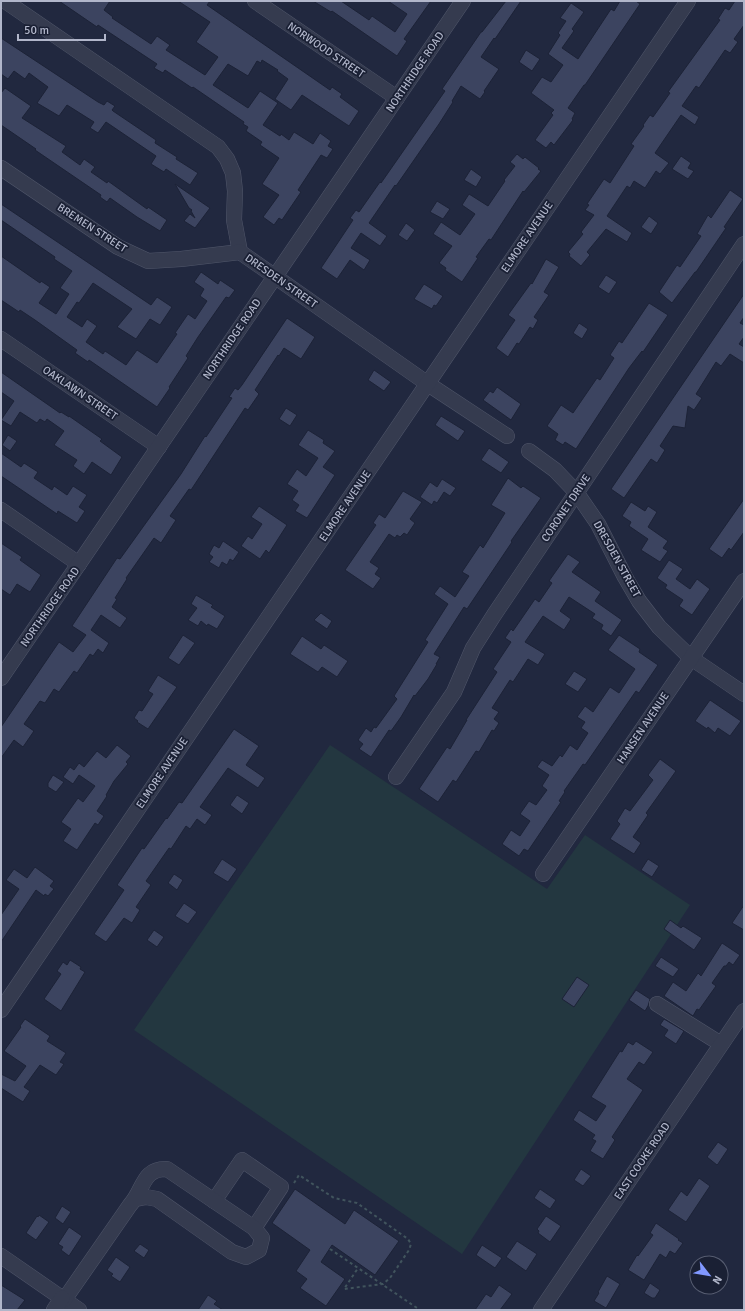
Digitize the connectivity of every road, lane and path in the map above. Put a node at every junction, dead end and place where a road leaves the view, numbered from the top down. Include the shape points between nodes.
1 (5, 1) edge
2 (255, 1) edge
3 (463, 1) edge
4 (688, 1) edge
5 (397, 98) junction
6 (1, 168) edge
7 (744, 244) edge
8 (240, 252) junction
9 (275, 276) junction
10 (1, 338) edge
11 (428, 384) junction
12 (507, 436) dead end
13 (159, 447) junction
14 (529, 451) dead end
15 (576, 492) junction
16 (1, 510) edge
17 (79, 564) junction
18 (744, 581) edge
19 (691, 658) junction
20 (1, 678) edge
21 (744, 694) edge
22 (396, 777) dead end
23 (543, 874) dead end
24 (657, 1004) dead end
25 (1, 1010) edge
26 (744, 1011) edge
27 (721, 1044) junction
28 (281, 1187) junction
29 (136, 1199) junction
30 (214, 1201) junction
31 (254, 1228) junction
32 (330, 1249) dead end
33 (1, 1256) edge
34 (358, 1268) junction
35 (382, 1284) junction
36 (60, 1303) edge
37 (79, 1310) edge
38 (420, 1310) edge
39 (541, 1310) edge

1 - 8 street, DRESDEN STREET via 218,147 228,159 233,173 234,220
2 - 5 street, NORWOOD STREET
3 - 5 street, NORTHRIDGE ROAD
4 - 11 street, ELMORE AVENUE
5 - 9 street, NORTHRIDGE ROAD
6 - 8 street, BREMEN STREET via 118,247 148,261
7 - 15 street, CORONET DRIVE
8 - 9 street, DRESDEN STREET
9 - 11 street, DRESDEN STREET
9 - 13 street, NORTHRIDGE ROAD
10 - 13 street, OAKLAWN STREET
11 - 12 street, DRESDEN STREET
11 - 25 street, ELMORE AVENUE
13 - 17 street, NORTHRIDGE ROAD
14 - 15 street, DRESDEN STREET via 555,470
15 - 19 street, DRESDEN STREET via 598,524 639,600 659,627
15 - 22 street, CORONET DRIVE via 473,648 454,692
16 - 17 street
17 - 20 street, NORTHRIDGE ROAD
18 - 19 street, HANSEN AVENUE
19 - 21 street, DRESDEN STREET
19 - 23 street, HANSEN AVENUE
24 - 27 street
26 - 27 street, EAST COOKE ROAD
27 - 39 street, EAST COOKE ROAD
28 - 30 street via 242,1160
28 - 31 street
28 - 35 path via 290,1188 299,1175 334,1198 357,1203 408,1239 411,1244 409,1250 390,1278
29 - 30 street via 149,1173 163,1168
29 - 31 street via 157,1198 232,1252 246,1257 259,1250 262,1238
29 - 36 street
30 - 31 street
32 - 34 path
33 - 36 street
34 - 35 path
34 - 35 path via 344,1289
35 - 38 path
36 - 37 street

